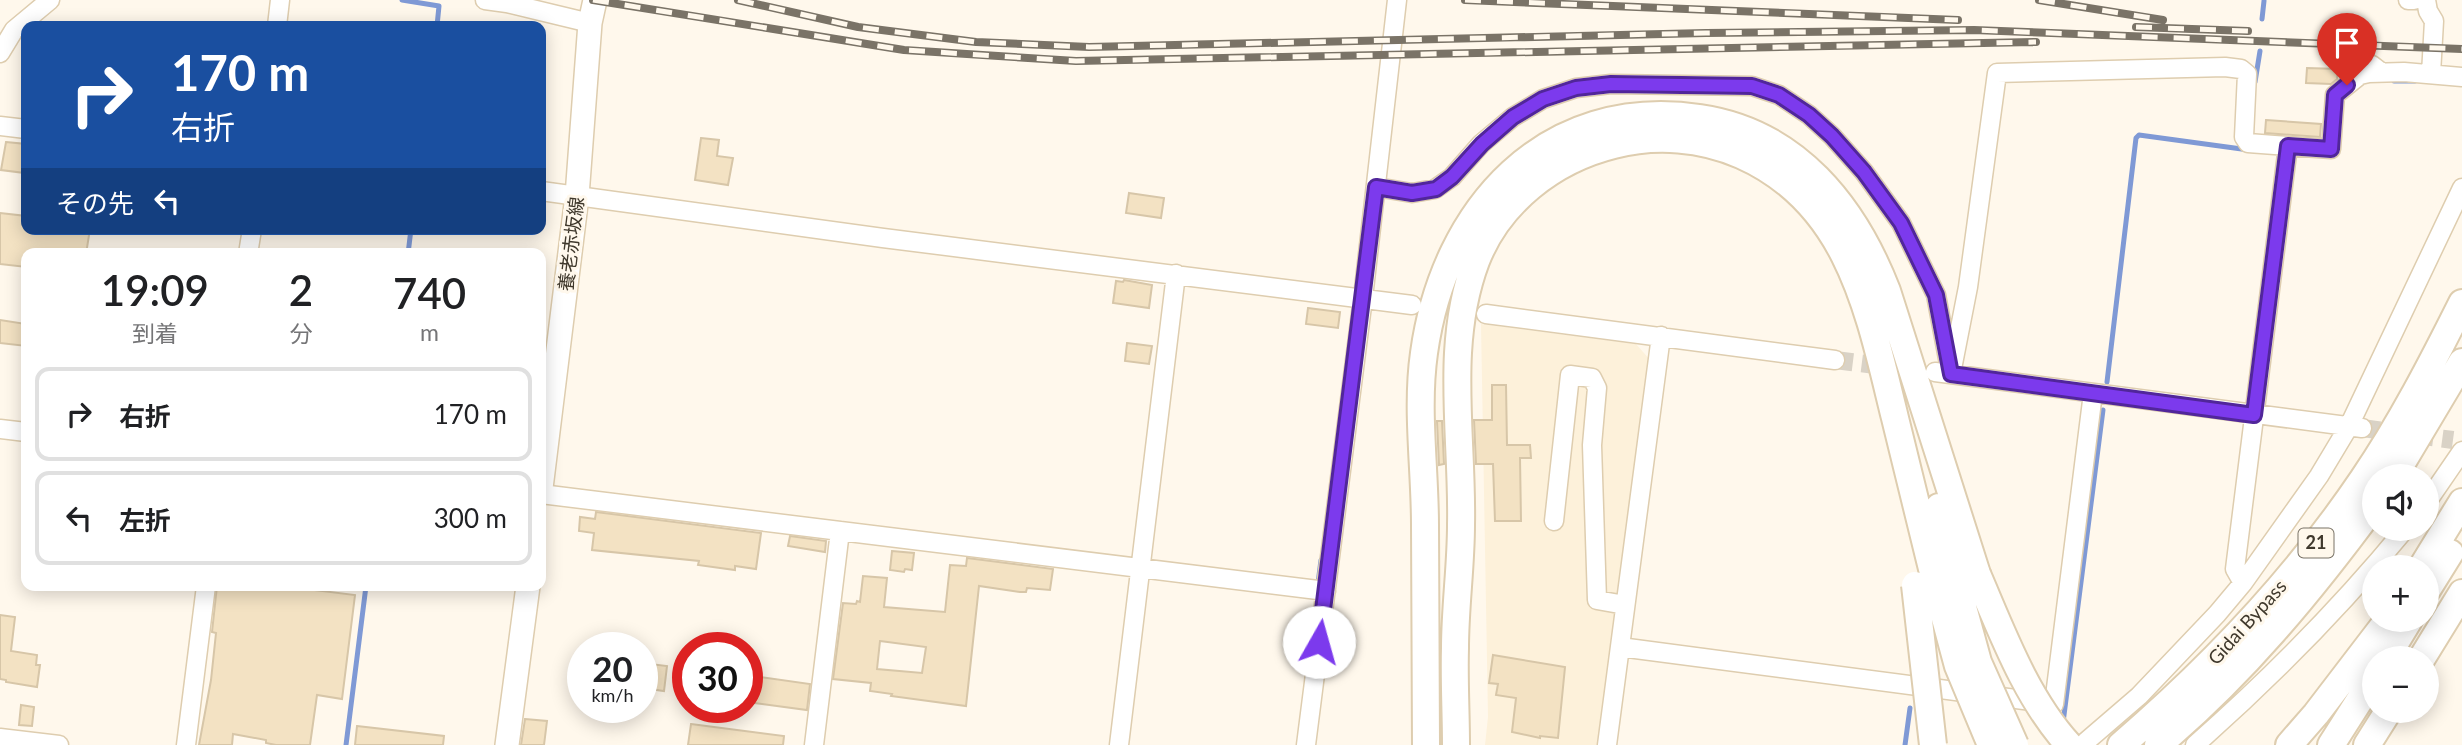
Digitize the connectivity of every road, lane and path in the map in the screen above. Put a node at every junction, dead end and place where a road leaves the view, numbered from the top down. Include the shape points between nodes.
1 (50, 0) edge
2 (280, 0) edge
3 (485, 0) edge
4 (595, 0) edge
5 (1397, 0) edge
6 (2408, 0) edge
7 (2414, 0) edge
8 (2426, 0) edge
9 (25, 21) edge
10 (278, 21) edge
11 (590, 23) junction
12 (21, 24) edge
13 (0, 53) edge
14 (2340, 58) dead end
15 (2381, 72) junction
16 (2431, 74) junction
17 (2462, 77) edge
18 (0, 125) edge
19 (21, 128) edge
20 (2288, 146) junction
21 (1376, 187) junction
22 (2462, 188) edge
23 (546, 192) edge
24 (577, 196) junction
25 (1177, 274) junction
26 (1363, 298) junction
27 (2462, 303) edge
28 (1412, 304) dead end
29 (1486, 314) dead end
30 (1661, 337) junction
31 (1835, 360) tunnel mouth
32 (2462, 362) edge
33 (1943, 373) junction
34 (2093, 393) junction
35 (2254, 415) junction
36 (2356, 427) junction
37 (0, 429) edge
38 (21, 431) edge
39 (2459, 444) edge
40 (546, 447) edge
41 (2401, 464) edge
42 (2439, 480) edge
43 (546, 495) edge
44 (2462, 502) edge
45 (1554, 521) dead end
46 (2362, 521) edge
47 (840, 531) junction
48 (2462, 531) edge
49 (2395, 541) edge
50 (2429, 555) edge
51 (1141, 568) junction
52 (2439, 570) edge
53 (1946, 579) junction
54 (2243, 583) junction
55 (205, 591) edge
56 (527, 591) edge
57 (1326, 591) junction
58 (2462, 593) edge
59 (1625, 605) junction
60 (2379, 632) edge
61 (2429, 646) edge
62 (1620, 647) junction
63 (2362, 696) edge
64 (2381, 723) edge
65 (0, 738) edge
66 (59, 745) edge
67 (186, 745) edge
68 (507, 745) edge
69 (814, 745) edge
70 (1119, 745) edge
71 (1306, 745) edge
72 (1426, 745) edge
73 (1457, 745) edge
74 (1607, 745) edge
75 (1933, 745) edge
76 (1991, 745) edge
77 (2015, 745) edge
78 (2069, 745) edge
79 (2082, 745) edge
80 (2121, 745) edge
81 (2158, 745) edge
82 (2195, 745) edge
83 (2289, 745) edge
84 (2330, 745) edge
85 (2367, 745) edge

1 - 9 street
2 - 10 street
3 - 11 street
4 - 11 main road, 養老赤坂線
5 - 21 street
6 - 7 street
8 - 16 street via 2434,21
11 - 24 main road, 養老赤坂線
12 - 13 street
14 - 15 street via 2372,65
15 - 16 street
15 - 20 street via 2360,75 2335,95 2331,149
16 - 17 street
18 - 19 street
20 - 33 street via 2248,143 2244,137 2247,75 2241,69 1997,73 1968,287
20 - 35 street
21 - 26 street
21 - 33 street via 1412,193 1436,189 1513,117 1543,99 1576,88 1611,84 1752,86 1779,95 1832,136 1901,223 1936,295
22 - 36 street
23 - 24 street
24 - 25 street
24 - 40 main road, 養老赤坂線
25 - 26 street
25 - 51 street
26 - 28 street
26 - 57 street
27 - 80 highway, Gidai Bypass / 21 via 2377,456 2322,536 2218,655
29 - 30 street
30 - 31 street
30 - 59 street
32 - 41 highway
33 - 34 street
34 - 35 street
34 - 62 street via 2054,704
35 - 36 street
35 - 54 street via 2235,569
36 - 54 street
37 - 38 street
39 - 42 street
43 - 47 street
44 - 50 highway
45 - 59 street via 1570,375 1592,378 1597,388 1592,445 1597,600
46 - 81 highway, Gidai Bypass / 21 via 2291,611
47 - 51 street
47 - 69 street
48 - 52 highway
49 - 82 street via 2324,622
51 - 57 street
51 - 70 street
53 - 72 highway via 1903,348 1874,257 1844,208 1811,171 1782,148 1749,132 1679,115 1608,120 1547,145 1496,186 1455,249 1430,322 1421,389
53 - 73 highway via 1861,293 1817,211 1785,180 1729,150 1663,139 1599,148 1540,178 1514,201 1477,258 1466,291 1457,380 1461,524 1455,648
53 - 75 highway, bridge
53 - 76 highway, bridge via 1958,666
53 - 77 highway, bridge
53 - 78 highway, bridge via 2004,637 2043,711
54 - 79 street via 2158,678
55 - 67 street
56 - 68 main road
57 - 71 street
58 - 61 highway
59 - 62 street
60 - 83 highway
62 - 74 street
63 - 84 highway
64 - 85 highway
65 - 66 street

